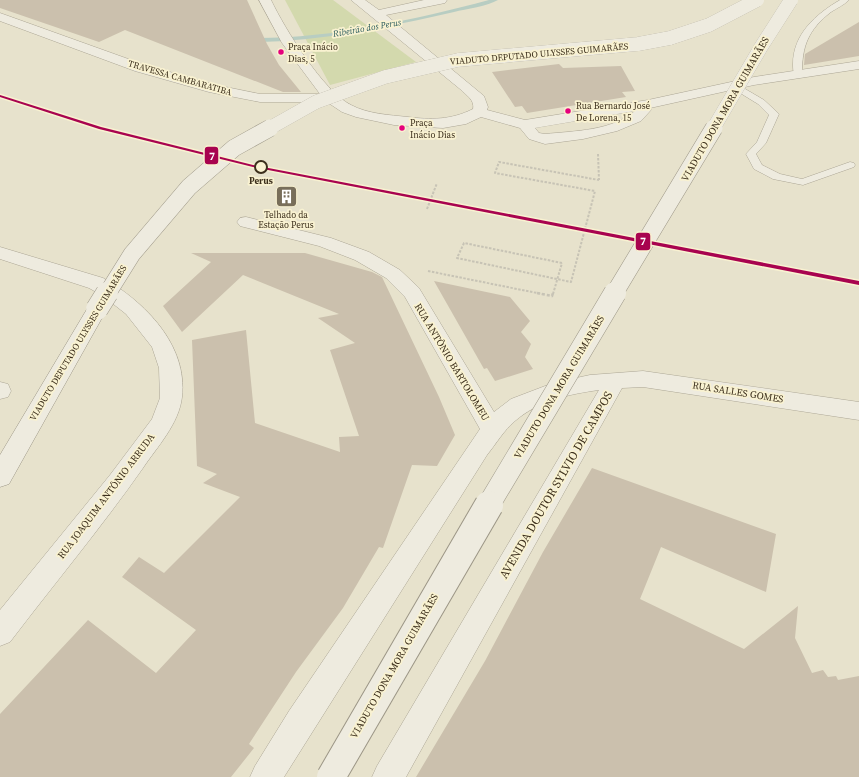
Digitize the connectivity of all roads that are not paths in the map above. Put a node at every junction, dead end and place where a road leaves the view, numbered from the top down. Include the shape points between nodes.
1 (265, 0) edge
2 (357, 0) edge
3 (441, 0) edge
4 (757, 0) edge
5 (791, 0) edge
6 (845, 0) edge
7 (377, 15) junction
8 (0, 17) edge
9 (859, 65) edge
10 (798, 74) junction
11 (738, 85) junction
12 (331, 98) junction
13 (479, 112) junction
14 (850, 164) dead end
15 (246, 222) dead end
16 (0, 253) edge
17 (616, 380) junction
18 (859, 411) edge
19 (493, 430) junction
20 (0, 477) edge
21 (0, 632) edge
22 (266, 777) edge
23 (331, 777) edge
24 (388, 777) edge

1 - 12 street via 284,38
2 - 7 street
3 - 7 street
4 - 20 street, VIADUTO DEPUTADO ULYSSES GUIMARÃES, bridge via 709,25 670,38 568,51 458,60 385,77 316,102 238,145 189,187 132,254 97,309
5 - 11 street, VIADUTO DONA MORA GUIMARÃES, bridge
6 - 10 lane via 814,22 799,50
7 - 13 street via 479,99
8 - 12 street, TRAVESSA CAMBARATIBA via 140,68 214,89 260,98
9 - 10 street
10 - 11 street
11 - 13 street via 648,104 634,119 598,131 540,138 530,133 525,125
11 - 14 lane via 774,114 761,143 751,154 758,167 777,177 803,182
11 - 23 street, VIADUTO DONA MORA GUIMARÃES, bridge via 702,151 467,539
12 - 13 street via 350,111 428,124 456,122
15 - 19 street, RUA ANTÔNIO BARTOLOMEU via 325,242 362,256 393,274 412,294
16 - 21 street, RUA JOAQUIM ANTÔNIO ARRUDA via 96,283 133,309 162,344 170,368 171,398 162,423 119,482
17 - 18 street, RUA SALLES GOMES via 660,380
17 - 19 street, AVENIDA DOUTOR SYLVIO DE CAMPOS via 565,388 530,400 508,414
17 - 24 street, AVENIDA DOUTOR SYLVIO DE CAMPOS
19 - 22 street, AVENIDA DOUTOR SYLVIO DE CAMPOS via 308,709

